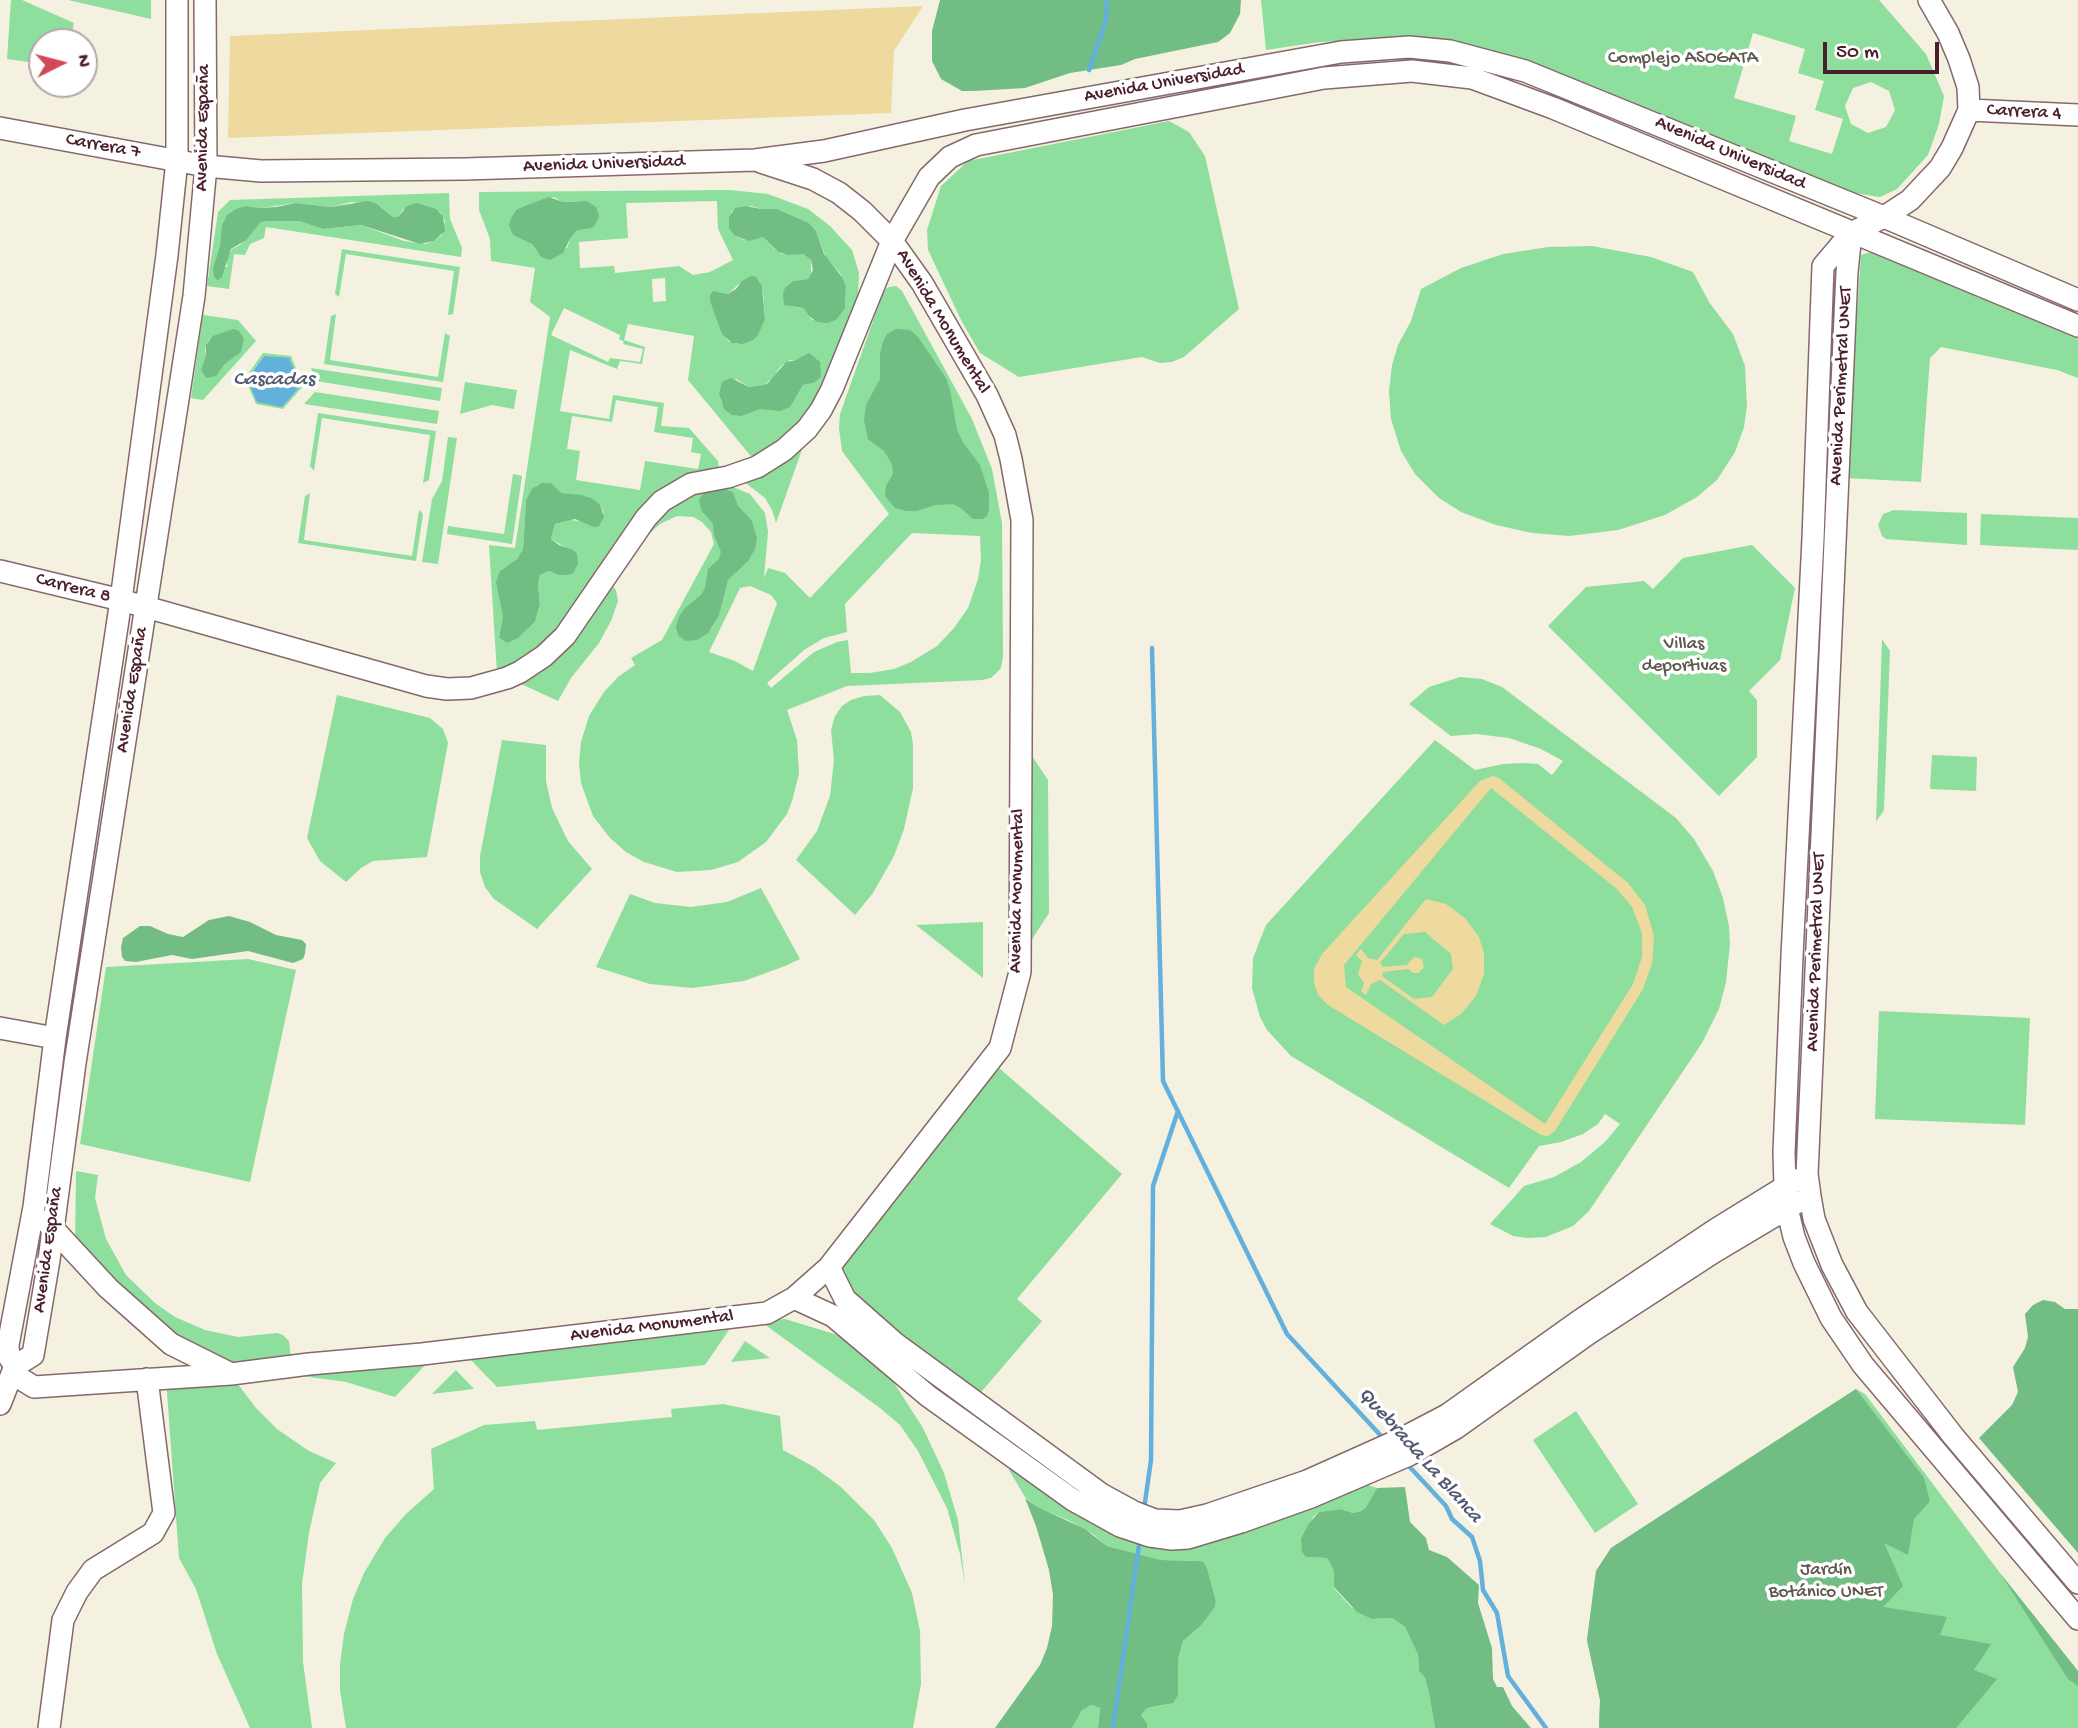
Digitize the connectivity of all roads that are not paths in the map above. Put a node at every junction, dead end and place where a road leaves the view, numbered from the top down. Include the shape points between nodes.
1 (177, 0) edge
2 (205, 0) edge
3 (1929, 0) edge
4 (1969, 110) junction
5 (2078, 115) edge
6 (0, 128) edge
7 (177, 160) junction
8 (755, 160) junction
9 (206, 166) junction
10 (1884, 218) junction
11 (1851, 233) junction
12 (892, 241) junction
13 (2078, 300) edge
14 (2078, 326) edge
15 (1814, 507) junction
16 (1836, 507) junction
17 (1824, 539) junction
18 (0, 571) edge
19 (121, 600) junction
20 (146, 608) junction
21 (0, 1028) edge
22 (55, 1038) junction
23 (1807, 1174) junction
24 (1785, 1186) junction
25 (1810, 1196) junction
26 (34, 1208) junction
27 (1787, 1209) junction
28 (53, 1228) junction
29 (829, 1267) junction
30 (794, 1298) junction
31 (14, 1370) junction
32 (231, 1374) junction
33 (147, 1379) junction
34 (0, 1404) edge
35 (969, 1410) junction
36 (1451, 1422) junction
37 (2078, 1583) edge
38 (2078, 1619) edge
39 (49, 1728) edge

1 - 7 street, Avenida España
2 - 9 street, Avenida España
3 - 4 street via 1959,59
4 - 5 street, Carrera 4
4 - 10 street via 1940,168 1910,200
6 - 7 street, Carrera 7
7 - 9 street, Carrera 7
7 - 19 street, Avenida España
8 - 9 street, Avenida Universidad via 464,169 261,171
8 - 10 street, Avenida Universidad via 824,151 965,120 1341,52 1409,47 1450,51 1525,71
8 - 12 street, Avenida Monumental via 813,179 839,193
9 - 20 street, Avenida España via 194,296
10 - 11 street
10 - 13 street, Avenida Universidad
11 - 12 street, Avenida Universidad via 1505,90 1472,78 1412,71 1314,79 976,145 950,157 929,177
11 - 14 street, Avenida Universidad
11 - 15 street via 1823,266
11 - 16 street, Avenida Perimetral UNET
12 - 20 street, Avenida Universidad via 832,389 807,429 765,463 736,475 691,484 658,504 565,636 520,672 471,688 426,686
12 - 29 street, Avenida Monumental via 987,395 1005,435 1018,491 1022,542 1020,972 1000,1048
15 - 16 street
15 - 17 street
16 - 17 street, Avenida Perimetral UNET
17 - 23 street, Avenida Perimetral UNET
17 - 24 street via 1794,917
18 - 19 street, Carrera 8
19 - 20 street, Carrera 8
19 - 22 street, Avenida España
20 - 28 street, Avenida España
21 - 22 street
22 - 26 street, Avenida España
23 - 24 street
23 - 25 street, Avenida Perimetral UNET
24 - 27 street
24 - 36 street via 1579,1321
25 - 27 street
25 - 37 street, Avenida Perimetral UNET via 1832,1265 1857,1312
26 - 28 street
26 - 31 street, Avenida España via 8,1345
27 - 36 street
27 - 38 street via 1804,1263 1831,1318 1863,1365
28 - 31 street, Avenida España via 33,1355
28 - 32 street via 107,1288 171,1344
29 - 30 street, Avenida Monumental
29 - 35 street via 845,1299
30 - 32 street, Avenida Monumental via 762,1313
30 - 35 street via 833,1316 928,1395
31 - 33 street, Avenida Monumental via 34,1387
31 - 34 street
32 - 33 street, Avenida Monumental
33 - 39 street via 164,1513 153,1533 93,1570 76,1592 63,1620
35 - 36 street via 1073,1500 1100,1516 1142,1524 1171,1539 1209,1532 1311,1497 1403,1438

